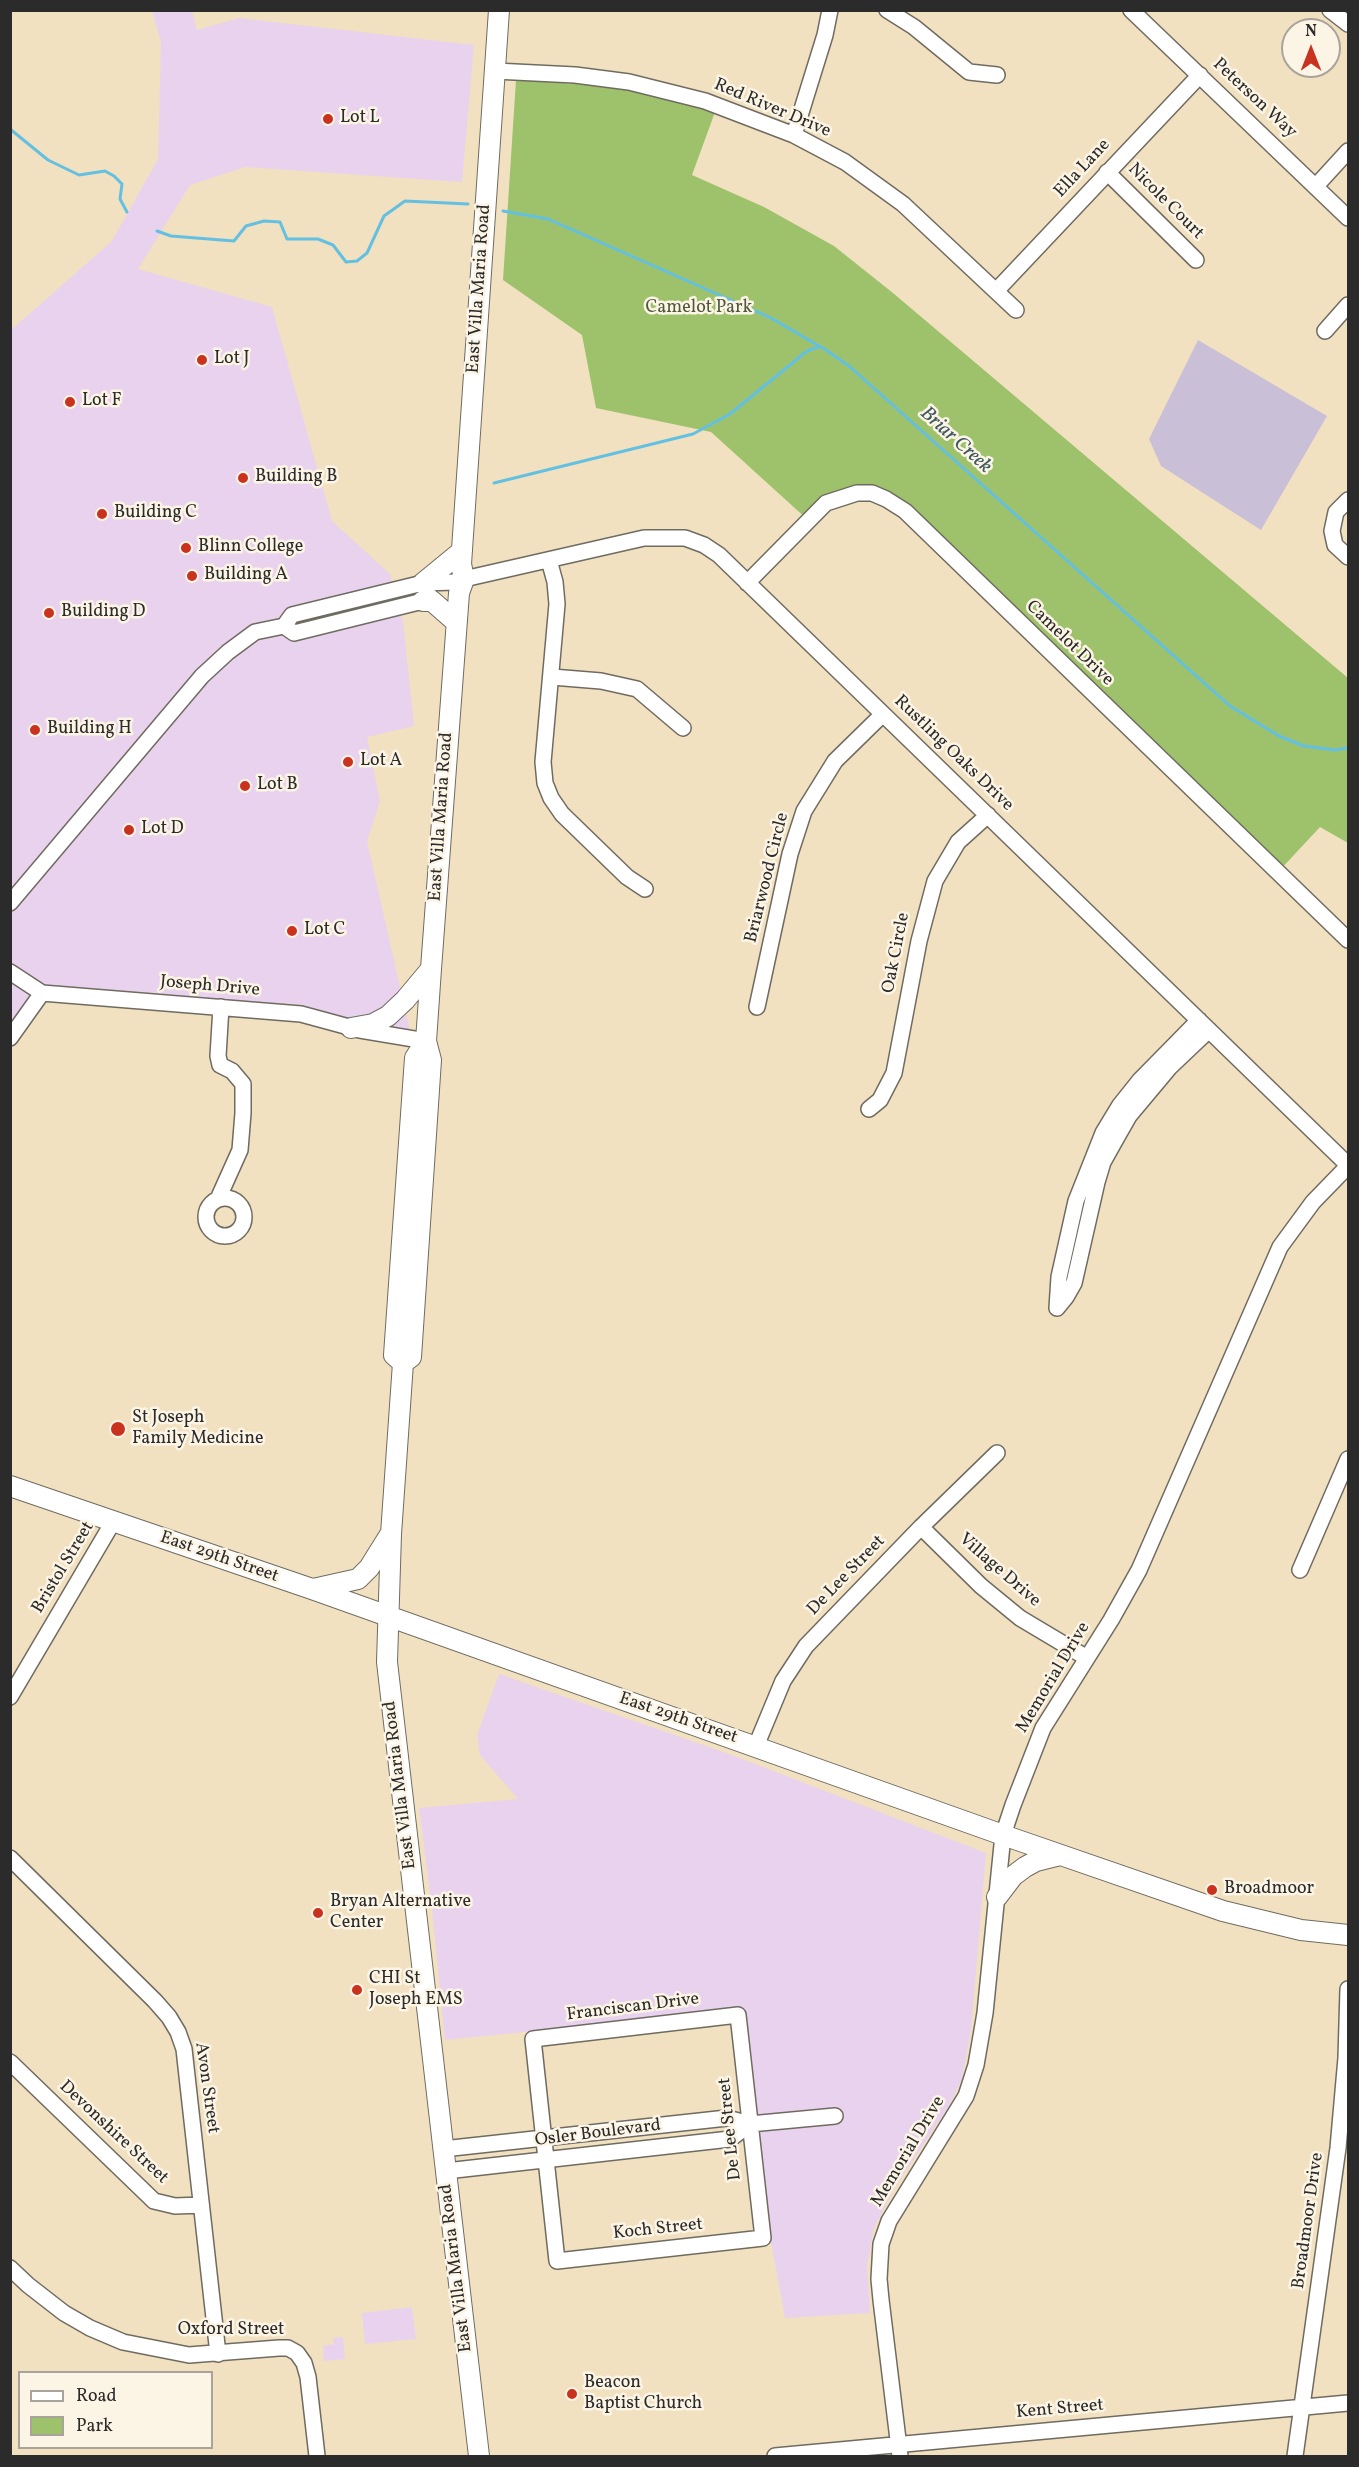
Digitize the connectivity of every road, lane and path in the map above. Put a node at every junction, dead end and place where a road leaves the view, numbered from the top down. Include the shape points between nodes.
1 (499, 10) edge
2 (830, 10) edge
3 (887, 10) edge
4 (1131, 10) edge
5 (1330, 10) edge
6 (1348, 24) edge
7 (495, 71) junction
8 (997, 75) dead end
9 (1200, 75) junction
10 (794, 135) junction
11 (1348, 151) edge
12 (1107, 172) junction
13 (1316, 186) junction
14 (1348, 218) edge
15 (1196, 260) dead end
16 (996, 291) junction
17 (1348, 305) edge
18 (1016, 310) dead end
19 (1325, 331) dead end
20 (1348, 500) edge
21 (1348, 558) edge
22 (549, 560) junction
23 (460, 574) junction
24 (747, 583) junction
25 (423, 592) junction
26 (456, 622) junction
27 (552, 677) junction
28 (883, 714) junction
29 (683, 728) dead end
30 (988, 815) junction
31 (645, 889) dead end
32 (10, 903) edge
33 (1348, 940) edge
34 (431, 969) junction
35 (10, 972) edge
36 (42, 993) junction
37 (221, 1007) junction
38 (757, 1007) dead end
39 (1204, 1025) junction
40 (351, 1028) junction
41 (10, 1038) edge
42 (426, 1041) junction
43 (869, 1109) dead end
44 (1348, 1166) edge
45 (1091, 1180) junction
46 (218, 1199) dead end
47 (997, 1453) dead end
48 (1348, 1460) edge
49 (10, 1486) edge
50 (114, 1522) junction
51 (921, 1527) junction
52 (390, 1534) junction
53 (1300, 1570) dead end
54 (312, 1589) junction
55 (387, 1616) junction
56 (1087, 1658) junction
57 (10, 1696) edge
58 (756, 1746) junction
59 (1003, 1835) junction
60 (1061, 1855) junction
61 (10, 1858) edge
62 (997, 1897) junction
63 (1348, 1935) edge
64 (1348, 1989) edge
65 (738, 2015) joint
66 (10, 2062) edge
67 (835, 2116) dead end
68 (750, 2124) junction
69 (543, 2138) junction
70 (443, 2149) junction
71 (546, 2160) junction
72 (446, 2171) junction
73 (201, 2205) junction
74 (763, 2238) joint
75 (10, 2268) edge
76 (218, 2354) junction
77 (1348, 2403) edge
78 (1302, 2407) junction
79 (899, 2451) edge
80 (317, 2457) edge
81 (479, 2457) edge
82 (775, 2457) edge
83 (1294, 2457) edge

1 - 7 main road, East Villa Maria Road
2 - 10 street
3 - 8 street via 969,72
4 - 9 street, Peterson Way
5 - 6 street
7 - 10 street, Red River Drive via 628,82 705,101
7 - 23 main road, East Villa Maria Road
9 - 12 street, Ella Lane
9 - 13 street, Peterson Way
10 - 16 street, Red River Drive via 845,162 903,204
11 - 13 street
12 - 15 street, Nicole Court
12 - 16 street, Ella Lane
13 - 14 street, Peterson Way
16 - 18 street, Red River Drive
17 - 19 street
20 - 21 street via 1336,512 1332,531 1335,545
22 - 23 street, Rustling Oaks Drive
22 - 24 street, Rustling Oaks Drive via 644,537 685,538 719,555
22 - 27 street via 557,604
23 - 25 main road
23 - 25 street, Rustling Oaks Drive
23 - 26 main road, East Villa Maria Road
24 - 28 street, Rustling Oaks Drive
24 - 33 street, Camelot Drive via 826,503 856,493 872,493 886,499 905,511
25 - 26 main road
25 - 32 street, Rustling Oaks Drive via 292,615 284,626 255,632 228,652 202,676
26 - 34 main road, East Villa Maria Road
27 - 29 street via 637,689
27 - 31 street via 543,762 551,798 578,830
28 - 30 street, Rustling Oaks Drive
28 - 38 street, Briarwood Circle via 835,761 804,811 790,854
30 - 39 street, Rustling Oaks Drive
30 - 43 street, Oak Circle via 958,842 935,881 919,941 894,1073 880,1100
34 - 40 main road via 388,1016
34 - 42 main road, East Villa Maria Road
35 - 36 street
36 - 37 street, Joseph Drive
36 - 41 street
37 - 40 street, Joseph Drive via 301,1014
37 - 46 street via 218,1056 220,1065 232,1071 243,1084 243,1113 240,1150
39 - 44 street, Rustling Oaks Drive
39 - 45 street via 1129,1116
40 - 42 street, Joseph Drive
42 - 52 main road, East Villa Maria Road via 415,1058 413,1082 394,1355 403,1363
44 - 56 street, Memorial Drive via 1280,1247 1139,1570
45 - 45 street via 1076,1201 1059,1277 1057,1308 1074,1283
47 - 51 street, De Lee Street
48 - 53 street
49 - 50 main road, East 29th Street
50 - 54 main road, East 29th Street
50 - 57 street, Bristol Street
51 - 56 street, Village Drive via 1020,1618
51 - 58 street, De Lee Street via 806,1646 783,1681
52 - 54 main road via 358,1579
52 - 55 main road, East Villa Maria Road
54 - 55 main road, East 29th Street
55 - 58 main road, East 29th Street
55 - 70 main road, East Villa Maria Road via 387,1662
56 - 59 street, Memorial Drive via 1043,1728
58 - 59 main road, East 29th Street
59 - 60 main road, East 29th Street
59 - 62 street, Memorial Drive
60 - 62 main road via 1025,1867
60 - 63 main road, East 29th Street via 1223,1911 1301,1930
61 - 73 street, Avon Street via 155,2001 178,2032 184,2049
62 - 79 street, Memorial Drive via 985,2013 966,2096 889,2221 881,2244 879,2279
64 - 78 street, Broadmoor Drive via 1338,2148
65 - 68 street, De Lee Street
65 - 69 street, Franciscan Drive via 533,2039
66 - 73 street, Devonshire Street via 154,2201 175,2206
67 - 68 street, Osler Boulevard
68 - 69 street, Osler Boulevard via 727,2118
68 - 71 street, Osler Boulevard via 730,2139
68 - 74 street, De Lee Street
69 - 70 street, Osler Boulevard
69 - 71 street
70 - 72 main road, East Villa Maria Road
71 - 72 street, Osler Boulevard
71 - 74 street, Koch Street via 557,2261
72 - 81 main road, East Villa Maria Road
73 - 76 street, Avon Street
75 - 76 street, Oxford Street via 64,2313 123,2342 189,2355
76 - 80 street, Oxford Street via 279,2348 297,2353 308,2377
77 - 78 street, Kent Street
78 - 79 street, Kent Street
78 - 83 street, Broadmoor Drive
79 - 82 street, Kent Street

